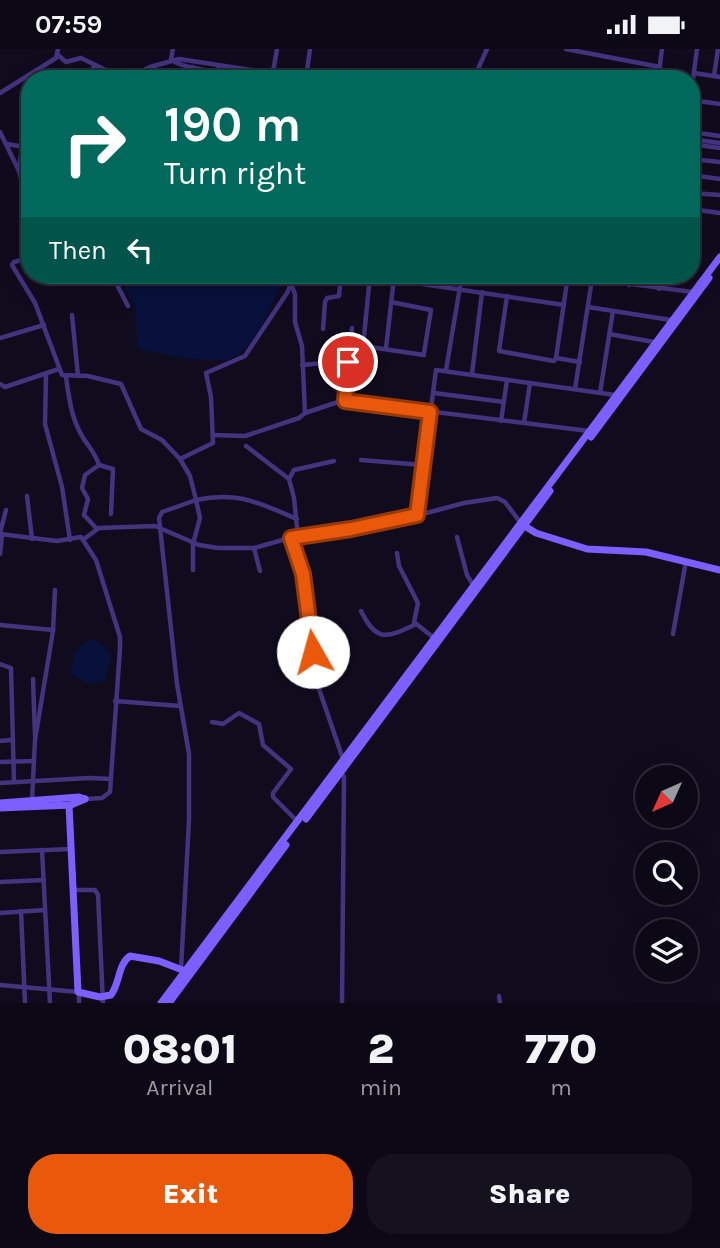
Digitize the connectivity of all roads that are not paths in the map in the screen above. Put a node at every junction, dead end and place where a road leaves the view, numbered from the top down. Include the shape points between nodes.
1 (173, 49) edge
2 (277, 49) edge
3 (310, 49) edge
4 (487, 49) edge
5 (566, 49) edge
6 (662, 49) edge
7 (697, 49) edge
8 (718, 49) edge
9 (58, 52) edge
10 (171, 59) junction
11 (94, 65) junction
12 (192, 67) junction
13 (218, 67) junction
14 (660, 67) junction
15 (33, 70) edge
16 (93, 70) edge
17 (106, 70) edge
18 (145, 70) edge
19 (192, 70) edge
20 (218, 70) edge
21 (226, 70) edge
22 (251, 70) edge
23 (273, 70) edge
24 (308, 70) edge
25 (477, 70) edge
26 (660, 70) edge
27 (694, 70) edge
28 (717, 77) edge
29 (21, 78) edge
30 (0, 93) edge
31 (700, 101) edge
32 (720, 104) edge
33 (0, 132) edge
34 (700, 133) edge
35 (720, 136) edge
36 (700, 141) edge
37 (6, 144) junction
38 (700, 144) edge
39 (720, 145) edge
40 (21, 147) edge
41 (21, 155) edge
42 (700, 160) edge
43 (720, 162) edge
44 (19, 170) junction
45 (700, 176) edge
46 (21, 178) edge
47 (720, 179) edge
48 (700, 194) edge
49 (720, 195) edge
50 (700, 210) edge
51 (720, 213) edge
52 (720, 257) edge
53 (21, 260) edge
54 (720, 264) edge
55 (21, 280) edge
56 (700, 282) edge
57 (24, 284) edge
58 (117, 284) edge
59 (291, 284) joint
60 (340, 284) edge
61 (369, 284) edge
62 (393, 284) edge
63 (433, 284) edge
64 (460, 284) edge
65 (565, 284) edge
66 (591, 284) edge
67 (626, 284) edge
68 (660, 284) edge
69 (698, 284) edge
70 (629, 285) joint
71 (459, 288) junction
72 (659, 289) junction
73 (482, 292) junction
74 (692, 292) junction
75 (507, 296) junction
76 (391, 302) junction
77 (564, 305) junction
78 (128, 306) dead end
79 (589, 307) junction
80 (612, 311) junction
81 (72, 315) dead end
82 (671, 320) junction
83 (44, 325) junction
84 (352, 328) dead end
85 (323, 329) dead end
86 (609, 334) junction
87 (0, 338) edge
88 (654, 342) junction
89 (386, 348) junction
90 (556, 358) junction
91 (348, 362) junction
92 (580, 362) junction
93 (302, 365) junction
94 (59, 369) junction
95 (446, 370) junction
96 (472, 374) junction
97 (46, 375) junction
98 (78, 376) junction
99 (66, 377) junction
100 (507, 380) junction
101 (530, 383) junction
102 (0, 384) edge
103 (575, 389) junction
104 (434, 393) junction
105 (600, 393) junction
106 (615, 395) junction
107 (344, 400) junction
108 (504, 402) junction
109 (430, 412) junction
110 (304, 414) junction
111 (501, 421) junction
112 (524, 424) junction
113 (590, 431) junction
114 (213, 435) junction
115 (246, 446) dead end
116 (180, 459) junction
117 (361, 460) dead end
118 (334, 461) dead end
119 (99, 464) junction
120 (423, 465) junction
121 (289, 479) junction
122 (27, 496) dead end
123 (196, 501) junction
124 (6, 510) dead end
125 (111, 514) dead end
126 (417, 515) junction
127 (297, 519) junction
128 (522, 524) junction
129 (160, 526) junction
130 (97, 529) junction
131 (1, 534) edge
132 (298, 537) junction
133 (457, 537) dead end
134 (291, 538) junction
135 (32, 539) junction
136 (84, 539) junction
137 (70, 540) junction
138 (193, 544) junction
139 (254, 548) junction
140 (397, 553) dead end
141 (0, 554) edge
142 (686, 561) junction
143 (720, 570) edge
144 (193, 571) dead end
145 (260, 571) dead end
146 (474, 586) junction
147 (55, 590) dead end
148 (417, 608) junction
149 (361, 611) dead end
150 (416, 624) junction
151 (0, 625) edge
152 (421, 628) junction
153 (53, 630) junction
154 (673, 634) dead end
155 (435, 638) junction
156 (0, 664) edge
157 (33, 679) dead end
158 (115, 701) junction
159 (180, 706) junction
160 (212, 722) dead end
161 (12, 740) junction
162 (35, 740) junction
163 (0, 741) edge
164 (344, 760) junction
165 (13, 761) junction
166 (34, 761) junction
167 (0, 762) edge
168 (339, 772) junction
169 (111, 779) junction
170 (33, 781) junction
171 (14, 782) junction
172 (0, 783) edge
173 (85, 799) junction
174 (0, 803) edge
175 (28, 803) junction
176 (69, 804) junction
177 (0, 808) edge
178 (298, 822) junction
179 (72, 849) junction
180 (43, 850) junction
181 (0, 852) edge
182 (44, 880) junction
183 (0, 882) edge
184 (74, 890) junction
185 (46, 910) junction
186 (21, 911) junction
187 (0, 913) edge
188 (183, 970) junction
189 (0, 985) edge
190 (24, 987) junction
191 (49, 991) junction
192 (78, 993) junction
193 (103, 1000) edge
194 (25, 1003) edge
195 (50, 1003) edge
196 (79, 1003) edge
197 (161, 1003) edge
198 (169, 1003) edge
199 (342, 1003) edge

1 - 10 street
2 - 23 street
3 - 24 street
4 - 25 street
5 - 14 street
6 - 14 street
7 - 27 street
8 - 28 street
9 - 11 street via 66,62 81,58
9 - 15 street
10 - 12 street
10 - 13 street
10 - 18 street
11 - 16 street
11 - 17 street
12 - 13 street
12 - 19 street
13 - 20 street
13 - 21 street
13 - 22 street
14 - 26 street
29 - 30 street
31 - 32 street
33 - 37 street
34 - 35 street
36 - 39 street
37 - 40 street
37 - 44 street
38 - 39 street
41 - 44 street
42 - 43 street
44 - 46 street
45 - 47 street
48 - 49 street
50 - 51 street
52 - 56 street
53 - 55 street via 12,265
54 - 128 street
57 - 83 street
58 - 78 street
59 - 93 street
59 - 114 street via 245,356 206,373
60 - 85 street via 338,297 325,302
61 - 89 street via 363,346
62 - 76 street
63 - 71 street
64 - 71 street
65 - 77 street
66 - 79 street
67 - 70 street
68 - 72 street
69 - 74 street
70 - 72 street
71 - 73 street
71 - 95 street
72 - 74 street
73 - 75 street
73 - 96 street
74 - 82 street
75 - 77 street
75 - 90 street via 499,351
76 - 89 street
76 - 89 street via 431,310 424,354
77 - 90 street
79 - 80 street
79 - 92 street
80 - 82 street
80 - 86 street
81 - 98 street
82 - 88 street
83 - 87 street
83 - 94 street
84 - 91 street
86 - 88 street
86 - 105 street
88 - 106 street
90 - 92 street
91 - 93 street
91 - 107 street
92 - 103 street
93 - 110 street
94 - 97 street
94 - 99 street
95 - 96 street
95 - 104 street via 436,370
96 - 100 street
97 - 102 street via 5,387
97 - 137 street via 45,424
98 - 99 street
98 - 116 street via 121,384 141,429 162,440
99 - 119 street via 71,414
100 - 101 street
100 - 108 street
101 - 103 street
101 - 112 street
103 - 105 street
104 - 108 street
104 - 109 street
105 - 106 street
106 - 113 street
107 - 109 street
107 - 110 street
108 - 111 street
109 - 111 street
109 - 120 street
110 - 114 street via 244,436
111 - 112 street
112 - 113 street
113 - 128 street
114 - 116 street via 212,444
115 - 121 street
116 - 123 street
117 - 120 street
118 - 121 street via 294,470
119 - 125 street via 113,468
119 - 130 street via 85,475 82,488 88,499 84,515
120 - 126 street
121 - 127 street
122 - 135 street
123 - 127 street via 215,496 244,499
123 - 129 street via 161,513
123 - 138 street via 200,518
124 - 131 street
126 - 128 street via 497,498
126 - 132 street
127 - 132 street
128 - 142 street via 587,549 634,550
128 - 146 street
128 - 168 street
129 - 130 street
129 - 138 street
129 - 159 street
130 - 136 street
131 - 135 street
131 - 141 street
132 - 134 street
133 - 146 street
134 - 139 street
134 - 164 street via 303,574 317,686
135 - 137 street
136 - 137 street
136 - 158 street via 96,560 120,640
138 - 139 street
138 - 144 street
139 - 145 street
140 - 148 street
142 - 143 street
142 - 154 street
146 - 155 street
147 - 153 street
148 - 150 street
148 - 152 street
149 - 150 street via 369,627 379,634 400,632
150 - 152 street
151 - 153 street
152 - 155 street
153 - 162 street
155 - 164 street
156 - 161 street via 11,668
157 - 162 street
158 - 159 street
158 - 169 street
159 - 188 street via 188,745 189,813
160 - 178 street via 223,724 239,713 260,724 263,745 291,769 272,796
161 - 163 street
161 - 165 street
162 - 166 street
164 - 168 street
165 - 166 street
165 - 167 street
165 - 171 street
166 - 170 street
168 - 178 street
168 - 198 street
168 - 199 street via 344,777
169 - 170 street
169 - 173 street via 106,796
170 - 171 street
170 - 175 street
171 - 172 street
173 - 175 street
173 - 176 street
174 - 175 street
175 - 176 street
175 - 177 street
176 - 179 street
178 - 188 street
179 - 180 street
179 - 184 street
180 - 181 street
180 - 182 street
182 - 183 street
182 - 185 street
184 - 192 street
184 - 193 street via 95,890 98,895
185 - 186 street
185 - 191 street
186 - 187 street
186 - 190 street
188 - 193 street via 130,956 124,960 114,991
188 - 197 street
189 - 190 street
190 - 191 street
190 - 194 street
191 - 192 street
191 - 195 street
192 - 193 street
192 - 196 street

